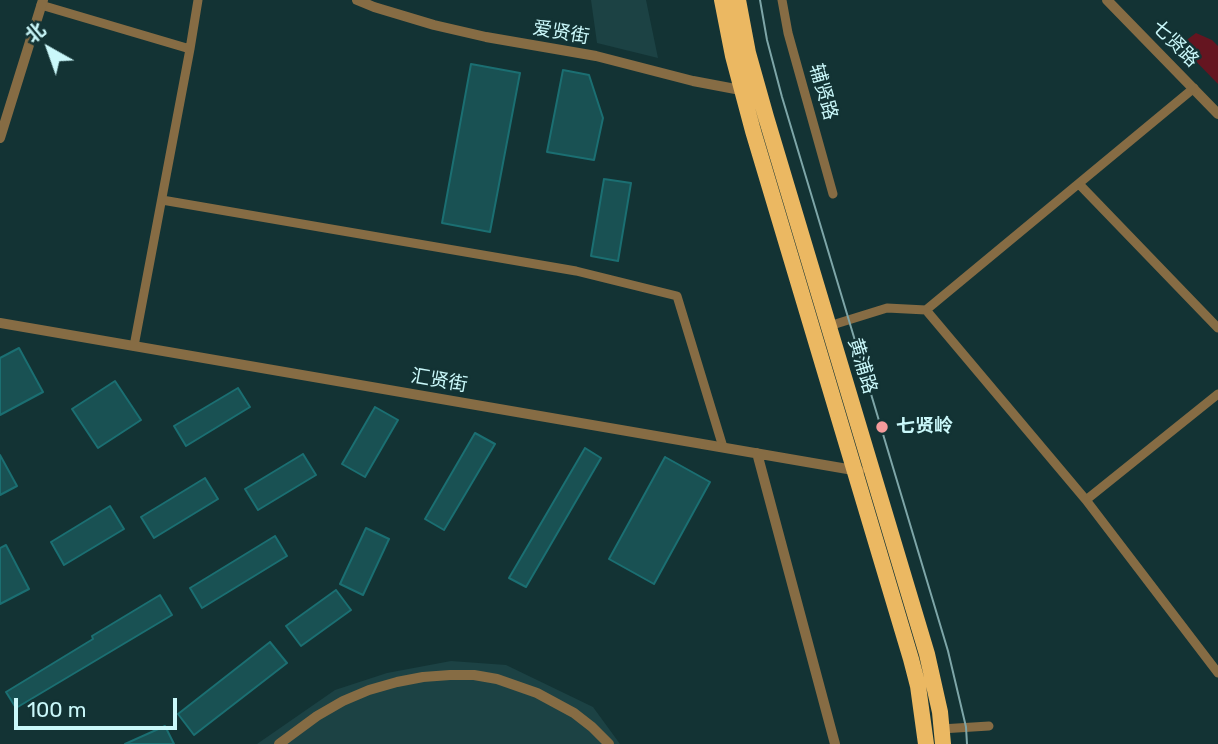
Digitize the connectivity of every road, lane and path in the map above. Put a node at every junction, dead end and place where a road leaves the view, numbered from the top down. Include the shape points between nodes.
1 (198, 0) edge
2 (357, 0) edge
3 (722, 0) edge
4 (738, 0) edge
5 (782, 0) edge
6 (1107, 0) edge
7 (42, 2) edge
8 (190, 49) junction
9 (1194, 88) junction
10 (742, 90) junction
11 (760, 94) junction
12 (1218, 114) edge
13 (0, 138) edge
14 (1079, 184) junction
15 (833, 194) dead end
16 (162, 200) junction
17 (926, 310) junction
18 (0, 323) edge
19 (829, 326) junction
20 (1218, 328) edge
21 (134, 346) junction
22 (1218, 394) edge
23 (723, 447) junction
24 (757, 453) junction
25 (855, 470) junction
26 (873, 473) junction
27 (1086, 500) junction
28 (1218, 673) edge
29 (989, 726) dead end
30 (942, 736) edge
31 (279, 744) edge
32 (609, 744) edge
33 (835, 744) edge
34 (926, 744) edge

1 - 8 street
2 - 10 street, 爱贤街 via 434,25
3 - 10 highway, 黄浦路
4 - 11 highway, 黄浦路
5 - 15 street, 辅贤路
6 - 9 street, 七贤路
7 - 8 street
7 - 13 street
8 - 16 street
9 - 12 street, 七贤路
9 - 14 street
10 - 11 street, 爱贤街
10 - 25 highway, 黄浦路
11 - 19 highway, 黄浦路
14 - 17 street
14 - 20 street
16 - 21 street
16 - 23 street via 576,271 677,296
17 - 19 street via 887,308
17 - 27 street
18 - 21 street, 汇贤街
19 - 26 highway, 黄浦路
21 - 23 street, 汇贤街
22 - 27 street
23 - 24 street, 汇贤街
24 - 25 street, 汇贤街
24 - 33 street
25 - 26 street, 汇贤街
25 - 34 highway, 黄浦路 via 918,686
26 - 30 highway, 黄浦路 via 927,654
27 - 28 street
29 - 30 street
31 - 32 street via 317,716 369,690 450,675 497,679 537,693 574,713

